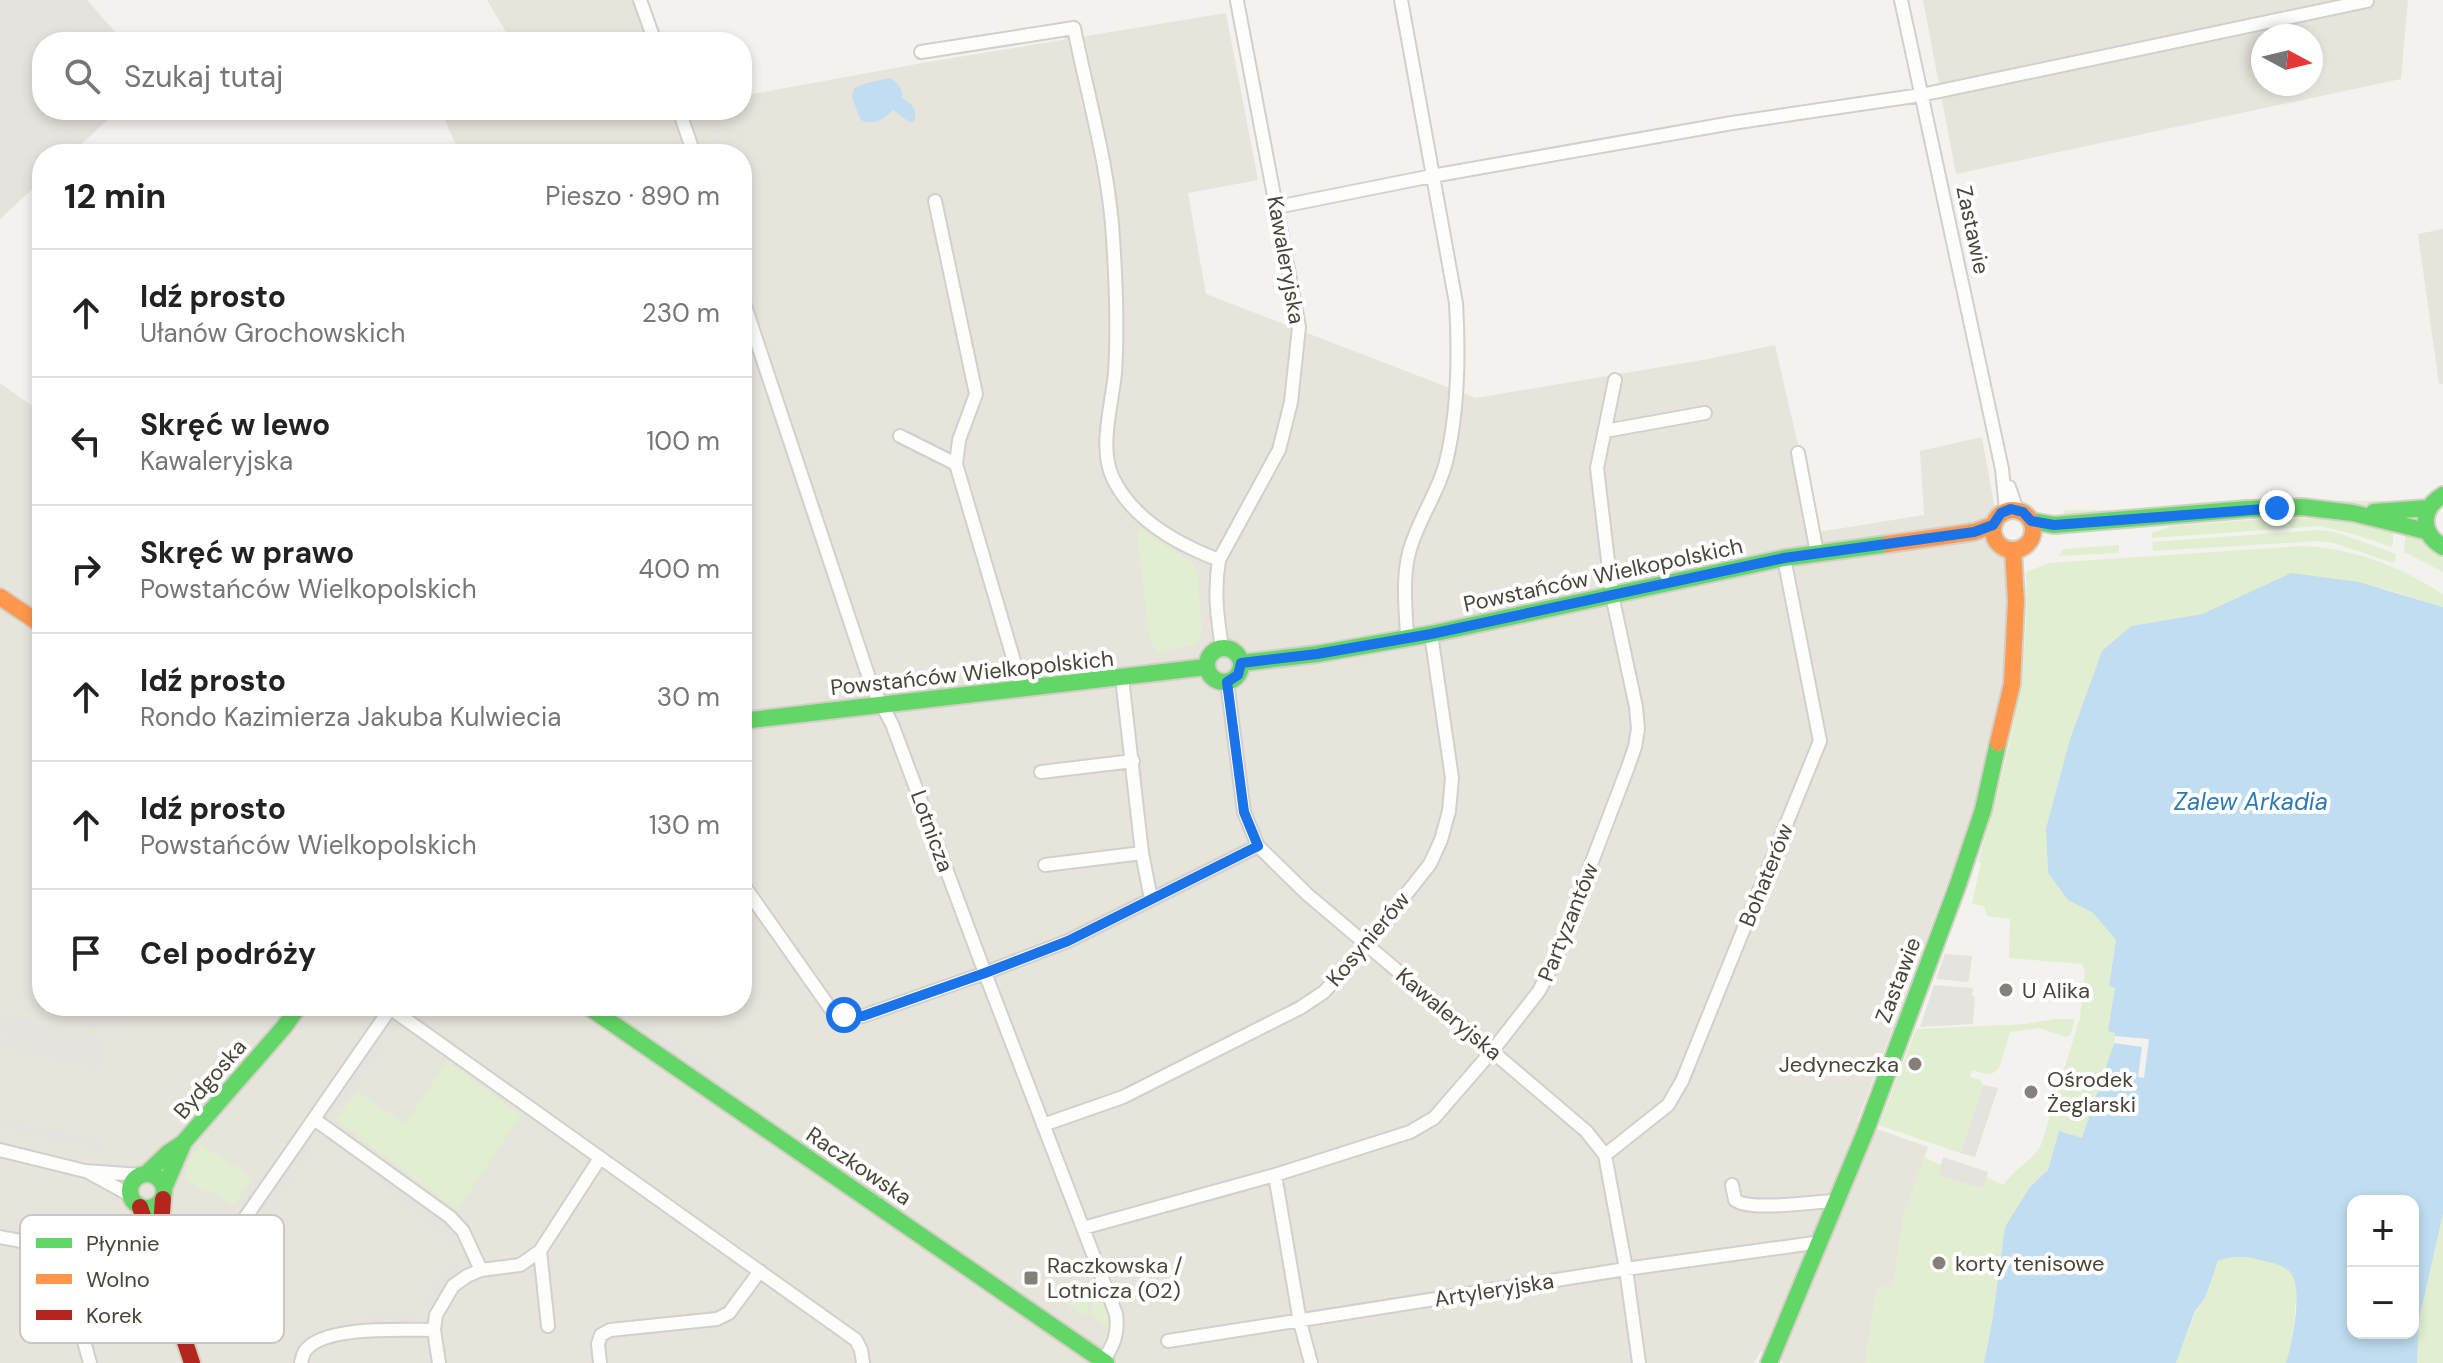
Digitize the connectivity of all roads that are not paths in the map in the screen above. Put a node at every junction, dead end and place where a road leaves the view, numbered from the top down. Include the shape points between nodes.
1 (640, 0) edge
2 (1401, 0) edge
3 (1901, 0) edge
4 (1237, 1) edge
5 (2367, 1) edge
6 (2347, 3) edge
7 (651, 32) edge
8 (921, 52) dead end
9 (1921, 95) junction
10 (682, 120) edge
11 (691, 144) edge
12 (1432, 176) junction
13 (935, 201) dead end
14 (1277, 207) junction
15 (752, 327) edge
16 (1615, 380) dead end
17 (1705, 413) dead end
18 (1605, 431) junction
19 (900, 436) dead end
20 (1798, 453) dead end
21 (956, 464) junction
22 (2443, 495) edge
23 (2428, 508) junction
24 (2012, 510) junction
25 (2353, 513) junction
26 (2031, 528) junction
27 (2426, 531) junction
28 (1994, 532) junction
29 (2443, 547) edge
30 (2016, 549) junction
31 (1817, 553) junction
32 (1784, 558) junction
33 (1219, 560) junction
34 (1612, 595) junction
35 (0, 597) edge
36 (32, 618) edge
37 (1431, 634) junction
38 (1407, 638) junction
39 (1222, 647) junction
40 (1241, 663) junction
41 (1206, 667) junction
42 (1122, 678) junction
43 (1227, 682) junction
44 (1022, 688) junction
45 (880, 705) junction
46 (752, 720) edge
47 (1133, 761) junction
48 (1041, 772) dead end
49 (1258, 846) junction
50 (1142, 853) junction
51 (1045, 865) dead end
52 (752, 897) edge
53 (1151, 899) junction
54 (1366, 945) junction
55 (985, 973) junction
56 (292, 1016) edge
57 (382, 1016) edge
58 (401, 1016) edge
59 (602, 1016) edge
60 (1493, 1050) junction
61 (314, 1119) junction
62 (1043, 1125) junction
63 (183, 1143) junction
64 (0, 1150) edge
65 (1605, 1155) junction
66 (600, 1158) junction
67 (85, 1171) junction
68 (143, 1174) junction
69 (1275, 1175) junction
70 (1732, 1185) dead end
71 (163, 1194) junction
72 (135, 1201) junction
73 (1838, 1201) junction
74 (141, 1215) edge
75 (162, 1215) edge
76 (247, 1215) edge
77 (1083, 1228) junction
78 (0, 1237) edge
79 (20, 1241) edge
80 (1821, 1242) junction
81 (540, 1251) junction
82 (1626, 1269) junction
83 (481, 1270) junction
84 (760, 1271) junction
85 (1300, 1322) junction
86 (548, 1326) dead end
87 (434, 1330) junction
88 (1168, 1341) dead end
89 (84, 1343) edge
90 (185, 1343) edge
91 (1104, 1362) edge
92 (90, 1363) edge
93 (192, 1363) edge
94 (301, 1363) edge
95 (439, 1363) edge
96 (600, 1363) edge
97 (863, 1363) edge
98 (1311, 1363) edge
99 (1639, 1363) edge
100 (1769, 1363) edge

1 - 7 street
2 - 12 street
3 - 9 street, Zastawie
4 - 14 street, Kawaleryjska
5 - 6 street
6 - 9 street
8 - 33 street via 1074,28 1113,234 1110,471 1136,512
9 - 12 street
9 - 24 street, Zastawie
10 - 11 street
12 - 14 street
12 - 38 street via 1456,303 1457,382 1446,462 1409,551
13 - 21 street via 976,394
14 - 33 street, Kawaleryjska via 1299,327 1291,402 1279,450
15 - 45 street, Lotnicza
16 - 18 street, Partyzantów
17 - 18 street
18 - 34 street, Partyzantów via 1597,468
19 - 21 street
20 - 31 street
21 - 44 street
22 - 23 street
23 - 25 street
23 - 27 street
24 - 26 street via 2027,516
24 - 28 street via 1997,517
25 - 26 street via 2277,508
25 - 27 street
26 - 30 street via 2029,541
27 - 29 street
28 - 30 street via 2001,546
28 - 31 street, Powstańców Wielkopolskich
30 - 73 street, Zastawie via 2012,684 1983,810
31 - 32 street, Powstańców Wielkopolskich
32 - 34 street, Powstańców Wielkopolskich
32 - 65 street, Bohaterów via 1820,741 1682,1081 1668,1105
33 - 39 street, Kawaleryjska via 1215,607
34 - 37 street, Powstańców Wielkopolskich
34 - 60 street, Partyzantów via 1636,707 1635,747 1553,964
35 - 36 street
37 - 38 street, Powstańców Wielkopolskich
37 - 54 street, Kosynierów via 1452,778 1449,811 1430,864
38 - 40 street, Powstańców Wielkopolskich
39 - 40 street via 1235,651
39 - 41 street via 1211,653
40 - 43 street via 1238,675
41 - 42 street, Powstańców Wielkopolskich
41 - 43 street via 1216,680
42 - 44 street, Powstańców Wielkopolskich
42 - 47 street
43 - 49 street, Kawaleryjska via 1244,812
44 - 45 street, Powstańców Wielkopolskich
45 - 46 street, Powstańców Wielkopolskich
45 - 55 street, Lotnicza via 892,724
47 - 48 street
47 - 50 street
49 - 53 street
49 - 54 street, Kawaleryjska
50 - 51 street
50 - 53 street
52 - 55 street via 835,1012 863,1016
53 - 55 street via 1068,941
54 - 60 street, Kawaleryjska
54 - 62 street, Kosynierów via 1324,992 1300,1008 1123,1097
55 - 62 street, Lotnicza
56 - 63 street, Bydgoska
57 - 61 street
58 - 66 street
59 - 91 street, Raczkowska
60 - 65 street, Kawaleryjska via 1586,1131
60 - 69 street, Partyzantów via 1434,1118 1410,1132
61 - 76 street
61 - 83 street via 450,1217 463,1231
62 - 77 street, Lotnicza
63 - 68 street, Bydgoska
63 - 71 street, Bydgoska
64 - 67 street
65 - 82 street
66 - 81 street
66 - 84 street
67 - 68 street
67 - 72 street
68 - 71 street via 159,1179
68 - 72 street via 131,1185
69 - 77 street, Partyzantów
69 - 85 street
70 - 73 street via 1735,1200 1742,1205
71 - 72 street via 155,1207
71 - 75 street, Bydgoska
72 - 74 street, Bydgoska
73 - 80 street, Zastawie
77 - 91 street, Lotnicza via 1117,1323
78 - 79 street
80 - 82 street, Artyleryjska
80 - 100 street, Zastawie
81 - 83 street via 520,1265
81 - 86 street
82 - 85 street, Artyleryjska
82 - 99 street
83 - 87 street via 453,1286 436,1315
84 - 96 street via 729,1313 717,1319 601,1335
84 - 97 street via 856,1340
85 - 88 street, Artyleryjska
85 - 98 street
87 - 94 street via 343,1333 306,1350
87 - 95 street
89 - 92 street
90 - 93 street, Bydgoska

